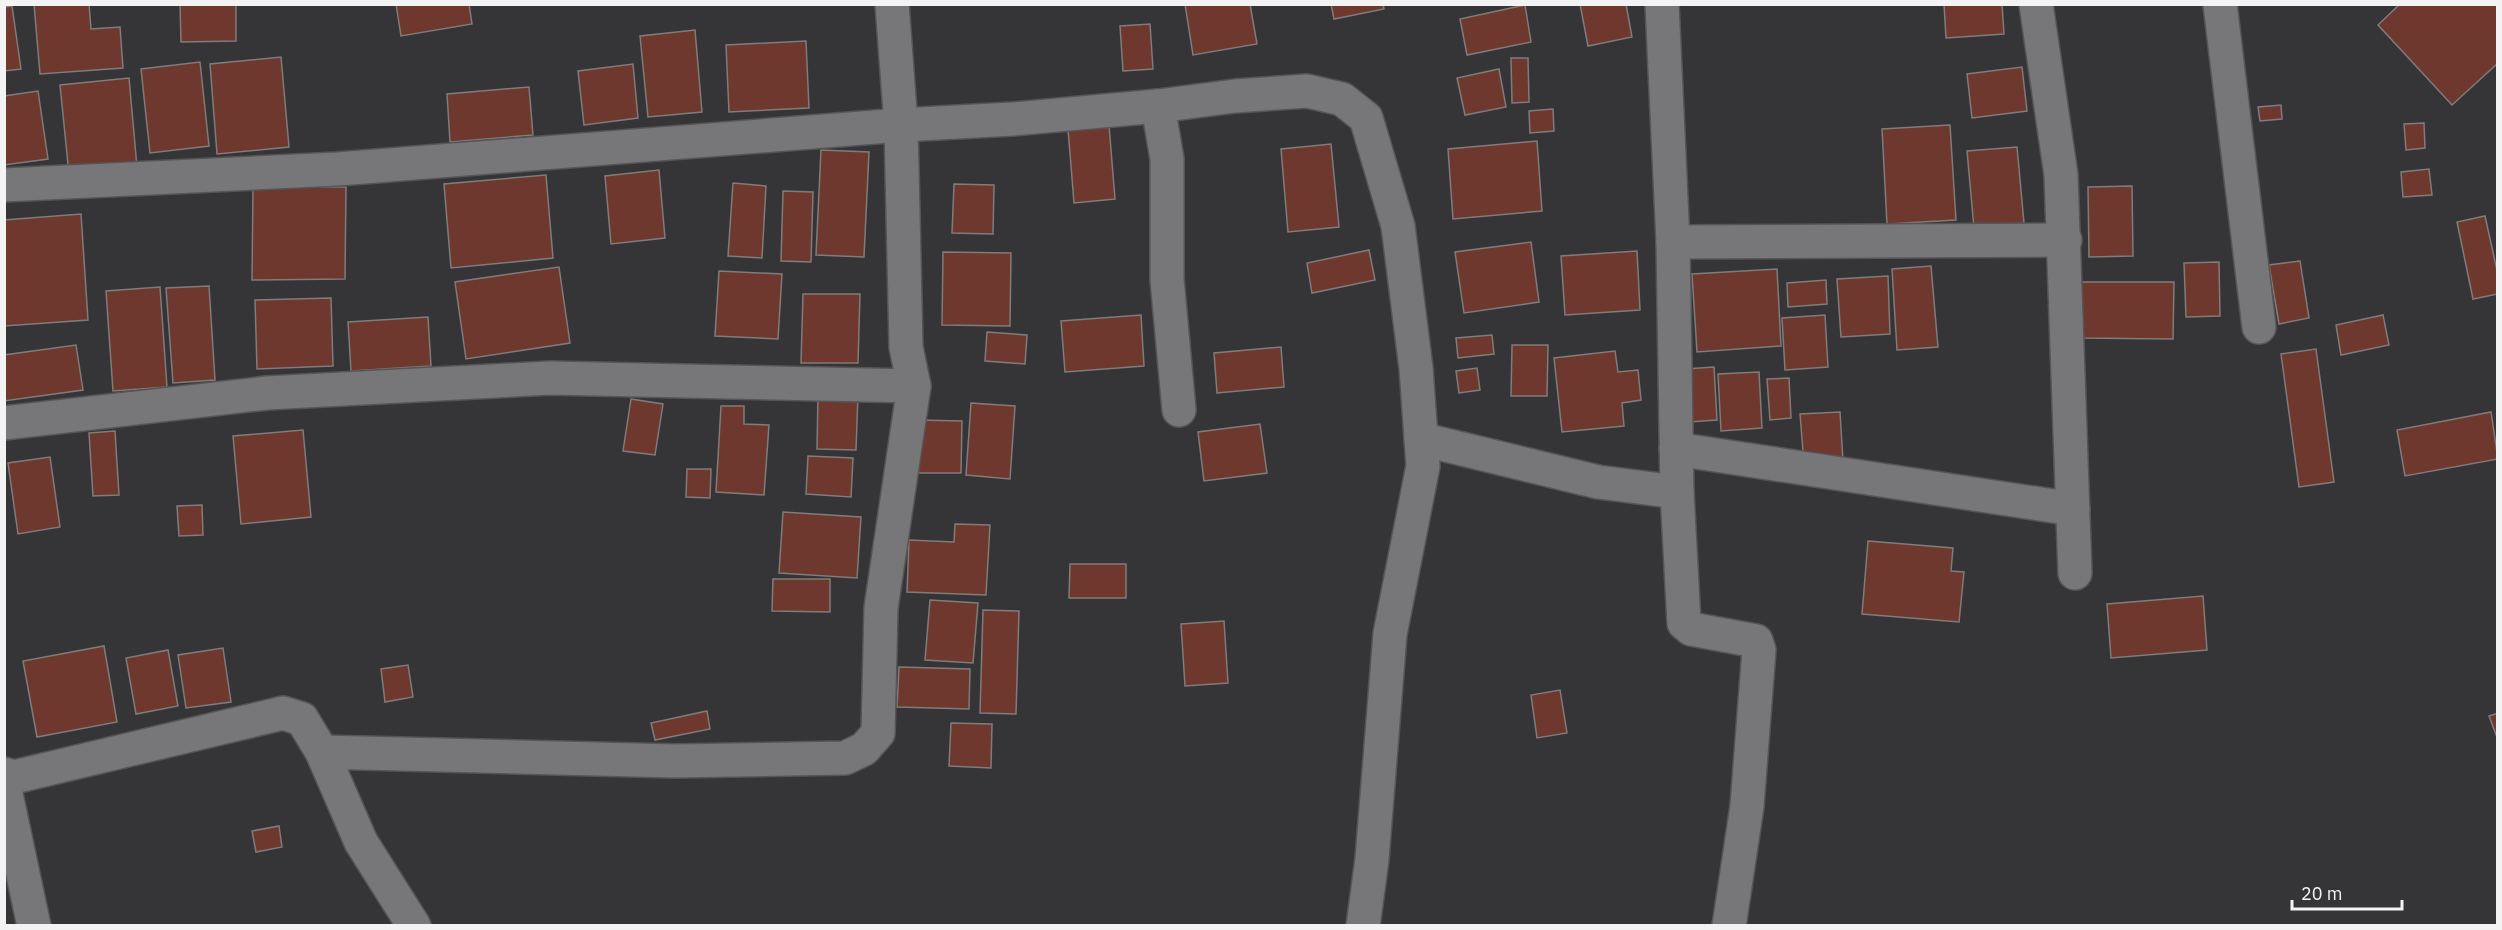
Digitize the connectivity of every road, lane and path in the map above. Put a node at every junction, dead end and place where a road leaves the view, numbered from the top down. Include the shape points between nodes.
1 (892, 4) edge
2 (1662, 4) edge
3 (2036, 4) edge
4 (2220, 4) edge
5 (1158, 106) junction
6 (901, 125) junction
7 (4, 185) edge
8 (2065, 240) junction
9 (1673, 242) junction
10 (2259, 327) dead end
11 (914, 386) junction
12 (1179, 410) dead end
13 (4, 423) edge
14 (1421, 439) junction
15 (1676, 449) junction
16 (1677, 492) junction
17 (2073, 509) junction
18 (2075, 573) dead end
19 (322, 752) junction
20 (4, 774) edge
21 (4, 785) edge
22 (34, 926) edge
23 (414, 926) edge
24 (1364, 926) edge
25 (1729, 926) edge

1 - 6 street
2 - 9 street
3 - 8 street via 2061,175
4 - 10 street
5 - 6 street
5 - 12 street via 1167,159 1167,279
5 - 14 street via 1307,92 1342,99 1366,118 1398,226
6 - 7 street via 338,169
6 - 11 street via 906,348
8 - 9 street
8 - 17 street
9 - 15 street
11 - 13 street via 550,378 267,393
11 - 19 street via 881,608 878,733 864,749 845,758 675,761
14 - 16 street via 1598,482
14 - 24 street via 1423,466 1390,634
15 - 16 street
15 - 17 street
16 - 25 street via 1684,623 1691,629 1756,641 1759,651 1748,806
17 - 18 street
19 - 20 street via 302,719 283,713 14,777
19 - 23 street via 361,842
21 - 22 street

